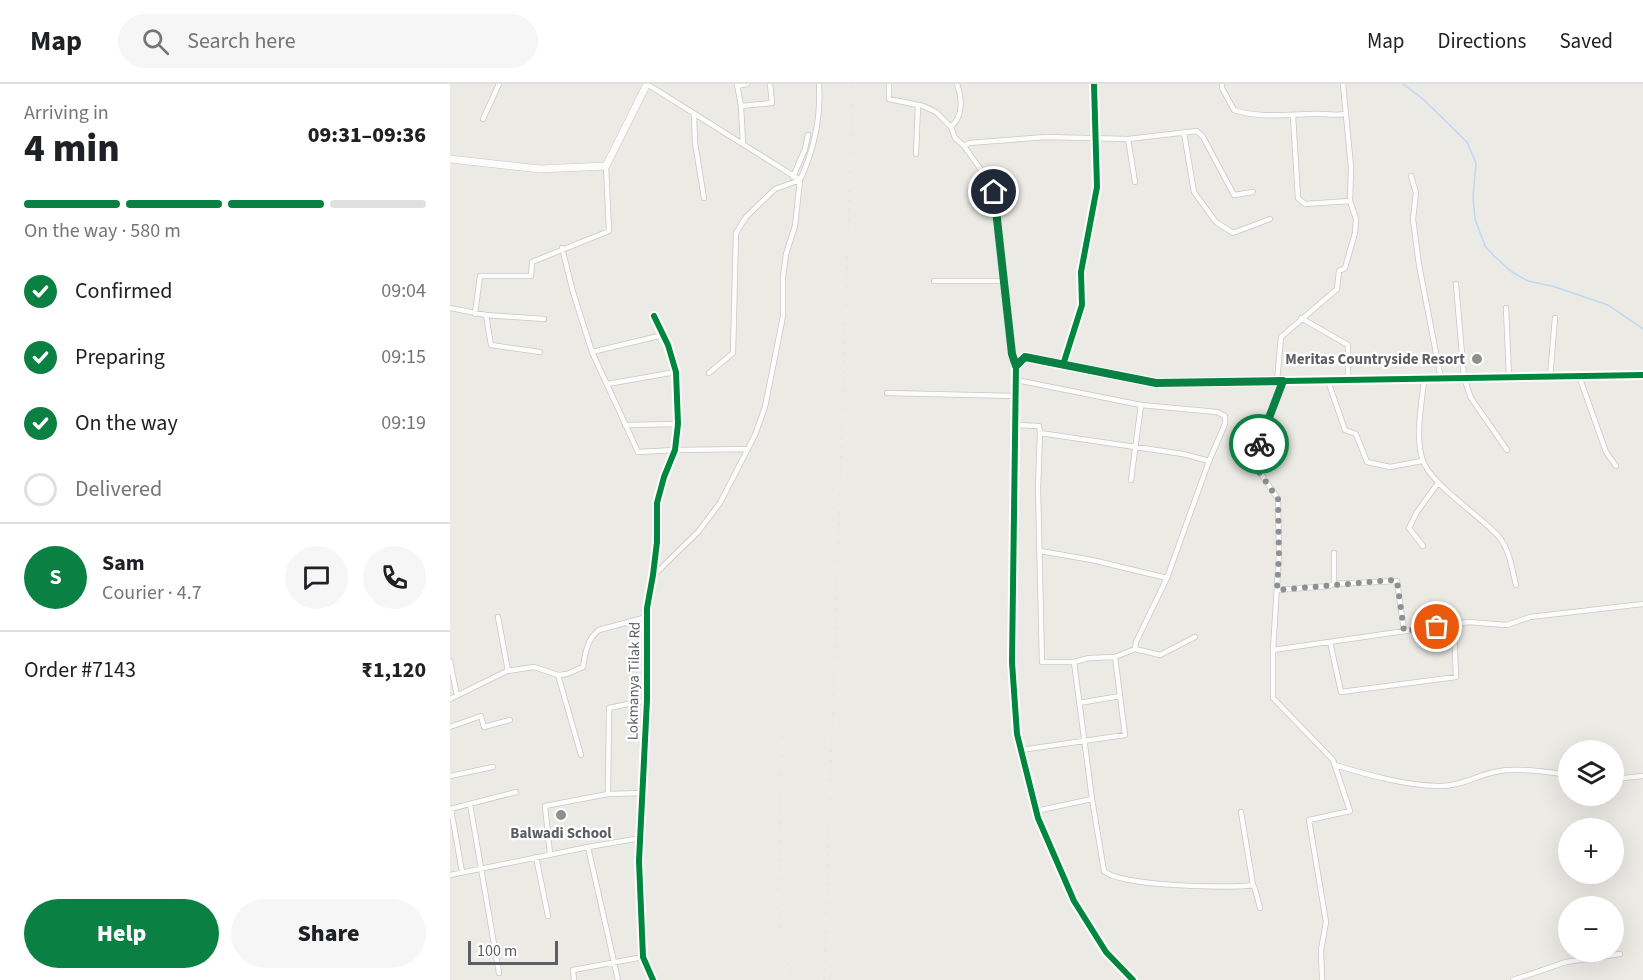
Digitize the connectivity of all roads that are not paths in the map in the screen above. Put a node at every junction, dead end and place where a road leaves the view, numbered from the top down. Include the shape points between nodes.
1 (490, 84) edge
2 (647, 84) edge
3 (747, 84) edge
4 (771, 84) edge
5 (819, 84) edge
6 (889, 84) edge
7 (957, 84) edge
8 (1094, 84) edge
9 (1222, 84) edge
10 (1343, 84) edge
11 (737, 85) edge
12 (498, 87) edge
13 (918, 105) junction
14 (741, 106) junction
15 (694, 114) junction
16 (1345, 114) junction
17 (1293, 116) junction
18 (483, 119) dead end
19 (951, 127) junction
20 (1184, 133) junction
21 (808, 135) dead end
22 (1095, 139) junction
23 (1128, 139) junction
24 (743, 144) junction
25 (964, 146) junction
26 (916, 154) dead end
27 (450, 159) edge
28 (606, 166) junction
29 (1411, 176) dead end
30 (793, 177) junction
31 (800, 180) junction
32 (1135, 182) dead end
33 (1252, 192) dead end
34 (704, 198) dead end
35 (1350, 201) junction
36 (1270, 219) dead end
37 (562, 248) junction
38 (933, 281) dead end
39 (1003, 281) junction
40 (1456, 284) dead end
41 (450, 308) edge
42 (1506, 308) dead end
43 (475, 314) junction
44 (486, 315) junction
45 (654, 316) dead end
46 (1301, 318) junction
47 (1555, 318) dead end
48 (544, 319) dead end
49 (663, 334) junction
50 (540, 352) dead end
51 (592, 352) junction
52 (1063, 365) junction
53 (1016, 366) junction
54 (676, 372) junction
55 (710, 373) dead end
56 (1643, 375) edge
57 (1579, 376) junction
58 (1550, 377) junction
59 (1464, 378) junction
60 (1509, 378) junction
61 (1424, 379) junction
62 (1441, 379) junction
63 (1016, 380) junction
64 (1347, 380) junction
65 (1280, 381) junction
66 (1328, 381) junction
67 (607, 384) junction
68 (887, 393) dead end
69 (1016, 396) junction
70 (1141, 405) junction
71 (678, 423) junction
72 (625, 425) junction
73 (1016, 425) junction
74 (1040, 433) junction
75 (1136, 448) junction
76 (748, 449) junction
77 (675, 450) junction
78 (1507, 450) dead end
79 (1209, 461) junction
80 (1422, 461) junction
81 (1616, 466) dead end
82 (1131, 480) dead end
83 (1438, 483) junction
84 (1423, 546) dead end
85 (1040, 551) junction
86 (1334, 553) dead end
87 (654, 575) junction
88 (1167, 578) junction
89 (1334, 584) junction
90 (1516, 585) dead end
91 (1277, 590) junction
92 (1643, 604) edge
93 (498, 617) dead end
94 (647, 617) junction
95 (1454, 624) junction
96 (1404, 631) junction
97 (1196, 637) dead end
98 (1330, 642) junction
99 (1134, 649) junction
100 (1273, 650) junction
101 (1115, 657) junction
102 (450, 661) edge
103 (1074, 662) junction
104 (508, 671) junction
105 (558, 675) junction
106 (457, 696) junction
107 (1120, 696) junction
108 (450, 699) edge
109 (647, 700) junction
110 (1079, 703) junction
111 (510, 720) dead end
112 (450, 727) edge
113 (1085, 742) junction
114 (1021, 750) junction
115 (581, 755) dead end
116 (1335, 765) junction
117 (493, 767) dead end
118 (1558, 774) edge
119 (450, 776) edge
120 (1643, 776) edge
121 (1624, 778) edge
122 (516, 792) dead end
123 (644, 793) junction
124 (608, 794) junction
125 (1092, 799) junction
126 (470, 804) junction
127 (451, 809) edge
128 (1036, 810) junction
129 (1241, 812) dead end
130 (640, 838) junction
131 (588, 847) junction
132 (550, 854) junction
133 (536, 857) junction
134 (482, 868) junction
135 (462, 872) junction
136 (450, 875) edge
137 (1252, 885) junction
138 (1260, 908) dead end
139 (548, 916) dead end
140 (643, 957) junction
141 (1566, 962) edge
142 (615, 963) junction
143 (498, 973) dead end
144 (574, 980) edge
145 (618, 980) edge
146 (653, 980) edge
147 (1133, 980) edge
148 (1322, 980) edge
149 (1513, 980) edge

1 - 12 street
2 - 15 street
2 - 28 main road
3 - 11 street
4 - 14 street via 772,103
5 - 31 street via 818,126
6 - 13 street via 890,99
7 - 19 street via 961,107
8 - 22 street
9 - 17 street via 1234,110
10 - 16 street
11 - 14 street
12 - 18 street
13 - 19 street via 936,112
13 - 26 street
14 - 24 street
15 - 24 street
15 - 34 street
16 - 17 street
16 - 35 street
17 - 35 street via 1298,198 1305,204
19 - 25 street
20 - 23 street
20 - 33 street via 1197,131 1203,137 1234,195
20 - 36 street via 1194,192 1216,222 1233,233
21 - 30 street
22 - 23 street
22 - 25 street via 1046,136
22 - 52 street via 1097,187 1081,272 1082,305
23 - 32 street
24 - 30 street
25 - 39 street via 994,192
27 - 28 main road via 540,169
28 - 37 street via 609,231
29 - 62 street via 1416,193 1413,219 1419,265
30 - 31 street
31 - 55 street via 775,189 746,217 736,233 733,352
31 - 76 street via 795,226 783,277 783,316 765,407
35 - 46 street via 1356,219 1355,233 1337,289
37 - 43 street via 532,262 531,276 480,276
37 - 51 street
38 - 39 street
39 - 53 street
40 - 59 street
41 - 43 street
42 - 60 street
43 - 44 street
44 - 48 street
44 - 50 street via 491,345
45 - 49 street, Lokmanya Tilak Rd
46 - 64 street via 1348,345
46 - 65 street via 1281,337
47 - 58 street
49 - 51 street
49 - 54 street, Lokmanya Tilak Rd
51 - 67 street
52 - 53 street via 1025,357
52 - 65 street via 1156,383
53 - 63 street
54 - 67 street
54 - 71 street, Lokmanya Tilak Rd
56 - 57 street
57 - 58 street
57 - 81 street via 1606,452
58 - 60 street
59 - 60 street
59 - 62 street
59 - 78 street via 1471,398
61 - 62 street
61 - 64 street
61 - 80 street via 1419,443
63 - 69 street
63 - 70 street
64 - 66 street
65 - 66 street
65 - 91 street via 1252,462 1278,499
66 - 80 street via 1345,430 1356,434 1367,462 1390,467
67 - 72 street
68 - 69 street
69 - 73 street
70 - 75 street
70 - 79 street via 1225,416
71 - 72 street
71 - 77 street, Lokmanya Tilak Rd
72 - 77 street via 638,452
73 - 74 street via 1039,426
73 - 114 street via 1012,662
74 - 75 street
74 - 85 street
75 - 79 street
75 - 82 street
76 - 77 street
76 - 87 street via 720,503 698,532
77 - 87 street, Lokmanya Tilak Rd via 657,503
79 - 88 street
80 - 83 street
83 - 84 street via 1409,528
83 - 90 street via 1500,539
85 - 88 street
85 - 103 street via 1042,662
86 - 89 street
87 - 94 street, Lokmanya Tilak Rd
88 - 99 street
89 - 91 street
89 - 96 street via 1397,581
91 - 100 street
92 - 95 street via 1530,617 1507,625
93 - 104 street
94 - 105 street via 599,630 585,651 583,667
94 - 109 street, Lokmanya Tilak Rd
95 - 96 street
95 - 98 street via 1456,677 1341,692
96 - 98 street
97 - 99 street via 1160,655
98 - 100 street
99 - 101 street
100 - 116 street via 1273,698
101 - 103 street
101 - 107 street
102 - 106 street
103 - 110 street
104 - 105 street via 534,667
104 - 106 street
105 - 115 street
106 - 108 street
107 - 110 street
107 - 113 street via 1125,735
109 - 123 street, Lokmanya Tilak Rd
109 - 124 street via 609,708
110 - 113 street
111 - 112 street via 484,727 481,716
113 - 114 street
113 - 125 street
114 - 128 street
116 - 118 street via 1387,780 1439,787 1511,770
116 - 148 street via 1350,811 1309,820 1326,922 1321,950
117 - 119 street
120 - 121 street
122 - 126 street
123 - 124 street
123 - 130 street, Lokmanya Tilak Rd
124 - 132 street via 545,806
125 - 128 street
125 - 137 street via 1104,871 1109,876 1147,884
126 - 127 street
126 - 134 street
127 - 135 street
128 - 147 street via 1074,901 1106,952
129 - 137 street
130 - 131 street
130 - 140 street, Lokmanya Tilak Rd
131 - 132 street
131 - 142 street
132 - 133 street
133 - 134 street
133 - 139 street
134 - 135 street
134 - 143 street
135 - 136 street
137 - 138 street
140 - 142 street
140 - 146 street, Lokmanya Tilak Rd
141 - 149 street
142 - 144 street via 573,970
142 - 145 street

